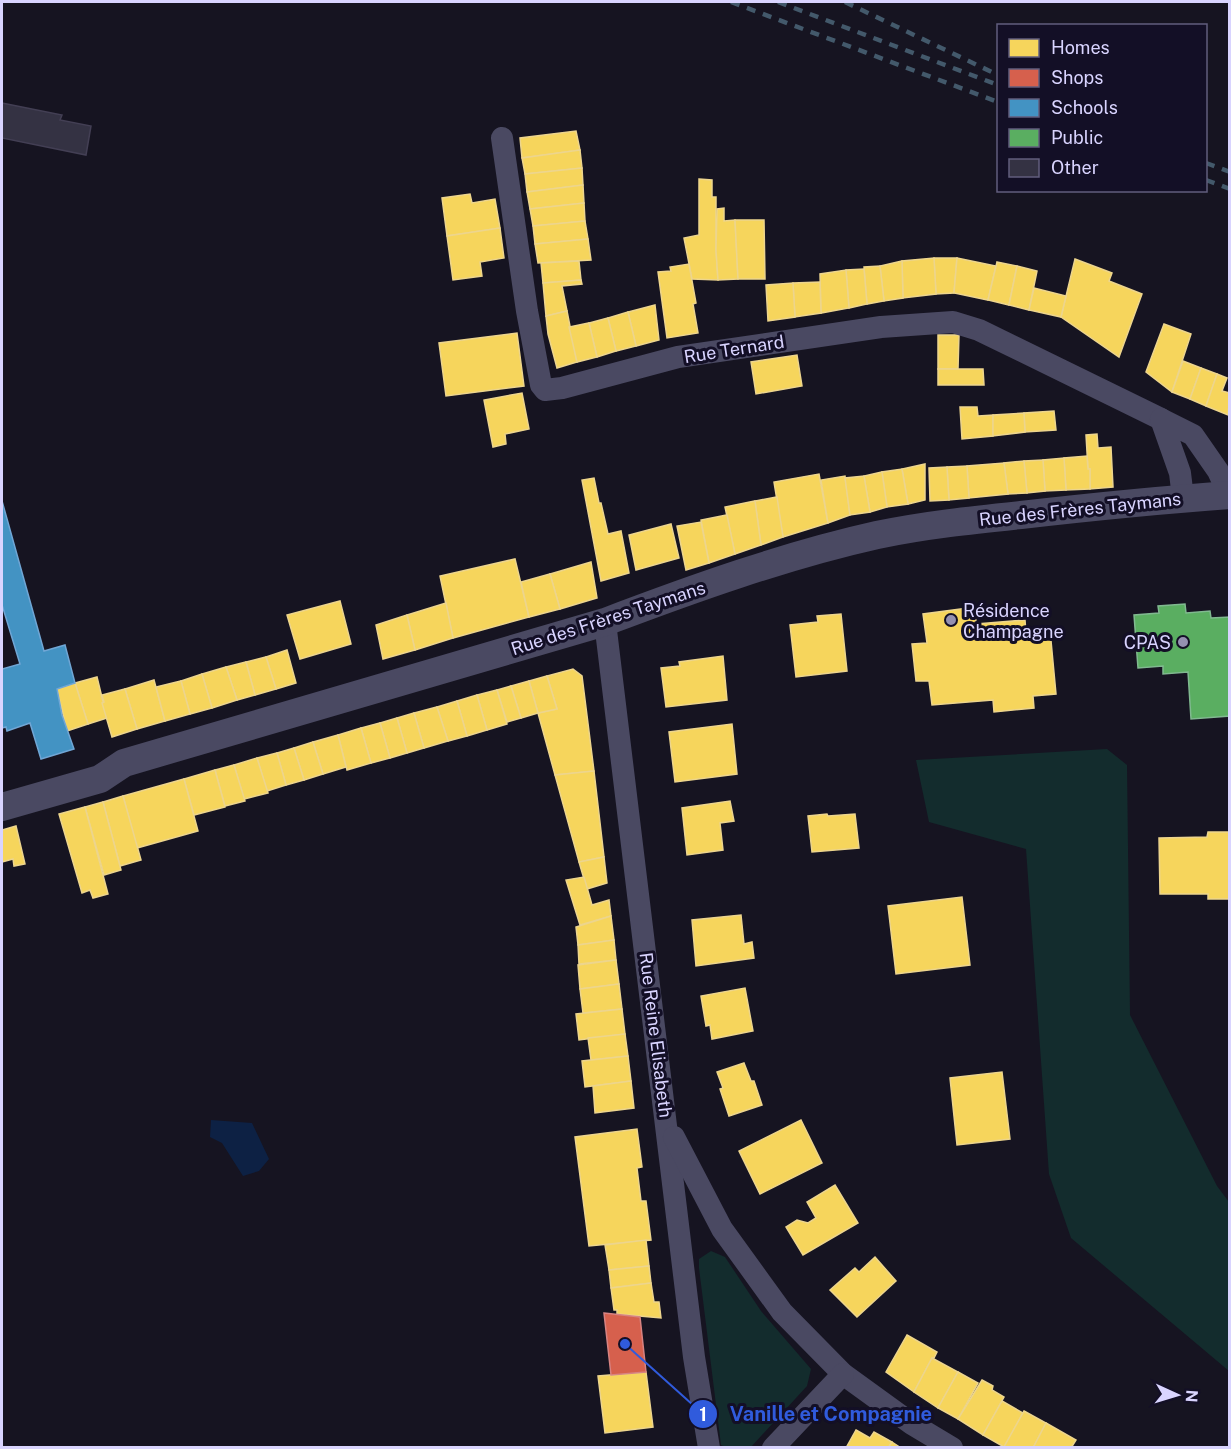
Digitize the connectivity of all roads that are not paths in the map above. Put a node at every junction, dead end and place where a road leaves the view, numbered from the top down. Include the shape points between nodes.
1 (502, 138) dead end
2 (1161, 419) junction
3 (1229, 495) edge
4 (1183, 498) junction
5 (605, 622) junction
6 (2, 807) edge
7 (667, 1124) junction
8 (843, 1374) junction
9 (709, 1448) edge
10 (773, 1448) edge
11 (952, 1448) edge

1 - 2 street, Rue Ternard via 527,311 545,390 678,357 881,327 953,322 979,330
2 - 3 street, Rue Ternard via 1193,435
2 - 4 street via 1180,473
3 - 4 street, Rue des Frères Taymans
4 - 5 street, Rue des Frères Taymans via 941,524 878,535 814,552
5 - 6 street, Rue des Frères Taymans via 124,763 100,779
5 - 7 street, Rue Reine Elisabeth
7 - 8 street via 722,1228 782,1312
7 - 9 street, Rue Reine Elisabeth via 694,1357
8 - 10 street
8 - 11 street

